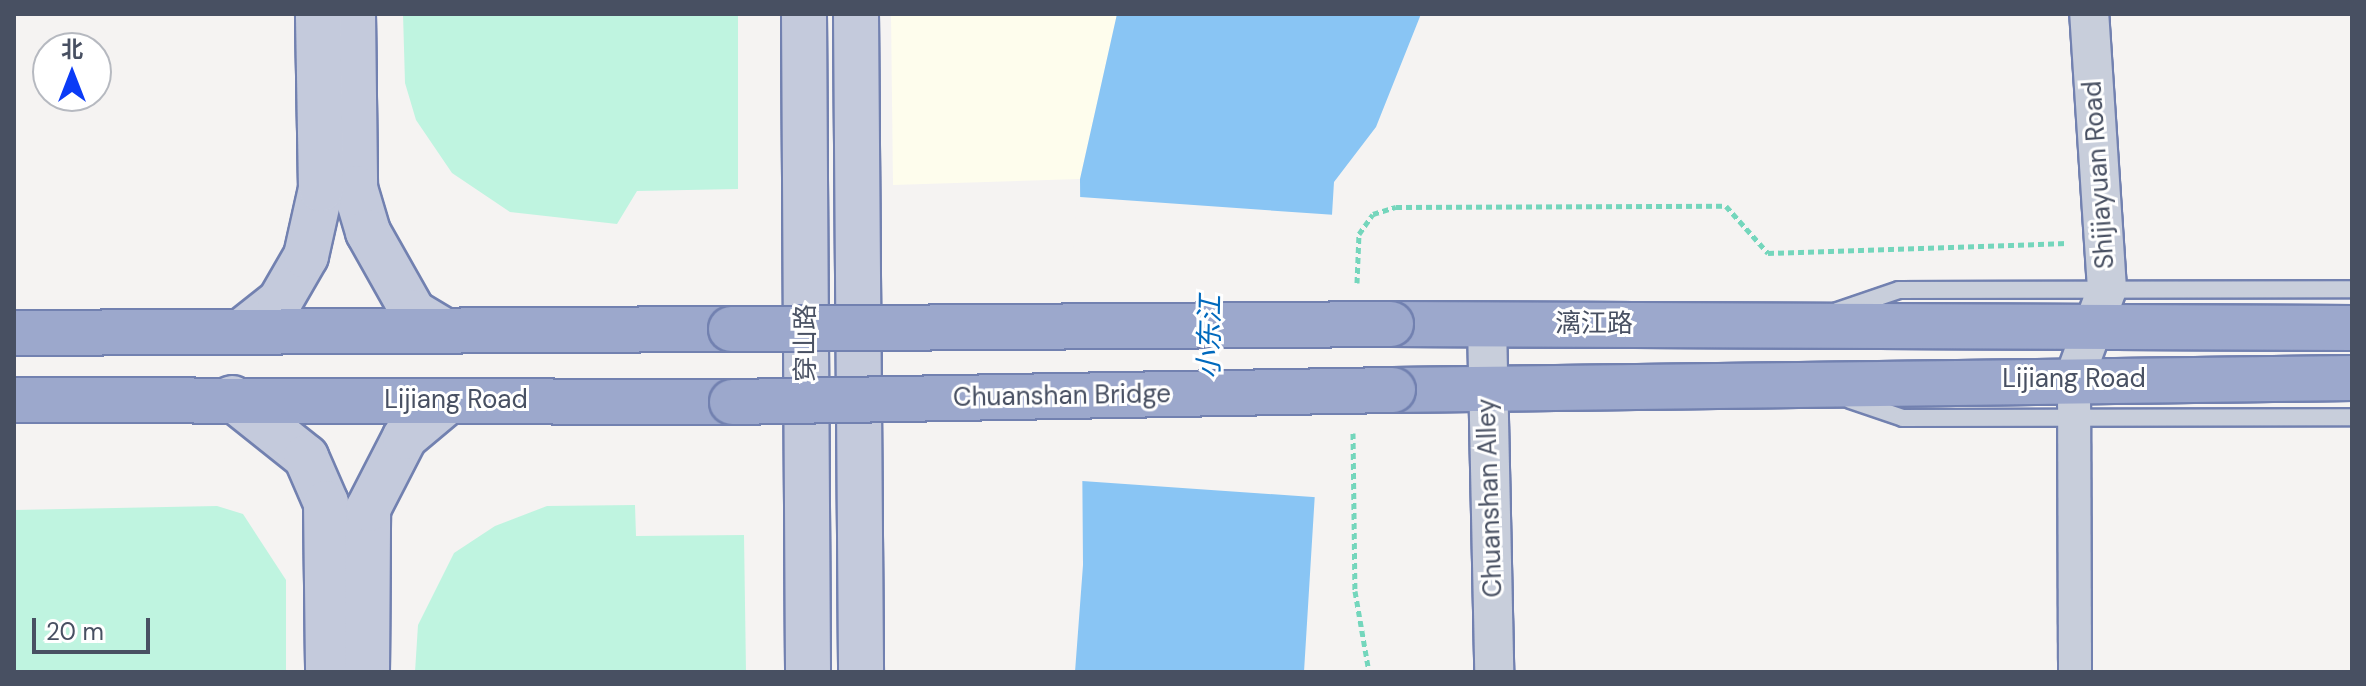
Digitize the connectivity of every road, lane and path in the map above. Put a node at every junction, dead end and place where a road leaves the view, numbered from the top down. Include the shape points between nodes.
1 (318, 14) edge
2 (353, 14) edge
3 (804, 14) edge
4 (856, 14) edge
5 (2089, 14) edge
6 (2352, 289) edge
7 (2100, 309) junction
8 (1487, 324) junction
9 (1798, 324) joint
10 (2352, 328) edge
11 (445, 331) junction
12 (241, 332) junction
13 (14, 333) edge
14 (2352, 378) edge
15 (1487, 390) junction
16 (232, 398) junction
17 (2073, 398) junction
18 (14, 400) edge
19 (448, 401) junction
20 (732, 402) joint
21 (2352, 417) edge
22 (328, 672) edge
23 (367, 672) edge
24 (808, 672) edge
25 (861, 672) edge
26 (1494, 672) edge
27 (2075, 672) edge

1 - 12 main road via 321,189 306,256 280,301
2 - 11 main road via 355,188 368,232 413,312
3 - 24 main road, 穿山路
4 - 25 main road, 穿山路
5 - 7 street, Shijiayuan Road
6 - 7 lane
7 - 9 highway, Lijiang Road
7 - 10 highway, Lijiang Road
7 - 17 street, Shijiayuan Road
8 - 9 highway, 漓江路
8 - 11 highway, 漓江路, bridge
8 - 15 street, Chuanshan Alley
11 - 12 highway
12 - 13 highway
14 - 17 highway, Lijiang Road
15 - 17 highway, Lijiang Road via 1796,381
15 - 20 highway, Chuanshan Bridge, bridge
15 - 26 street, Chuanshan Alley
16 - 18 highway, Lijiang Road
16 - 19 highway, Lijiang Road
16 - 22 main road via 306,457 326,503
17 - 21 lane
17 - 27 street
19 - 20 highway, Lijiang Road
19 - 23 main road via 405,437 368,509

